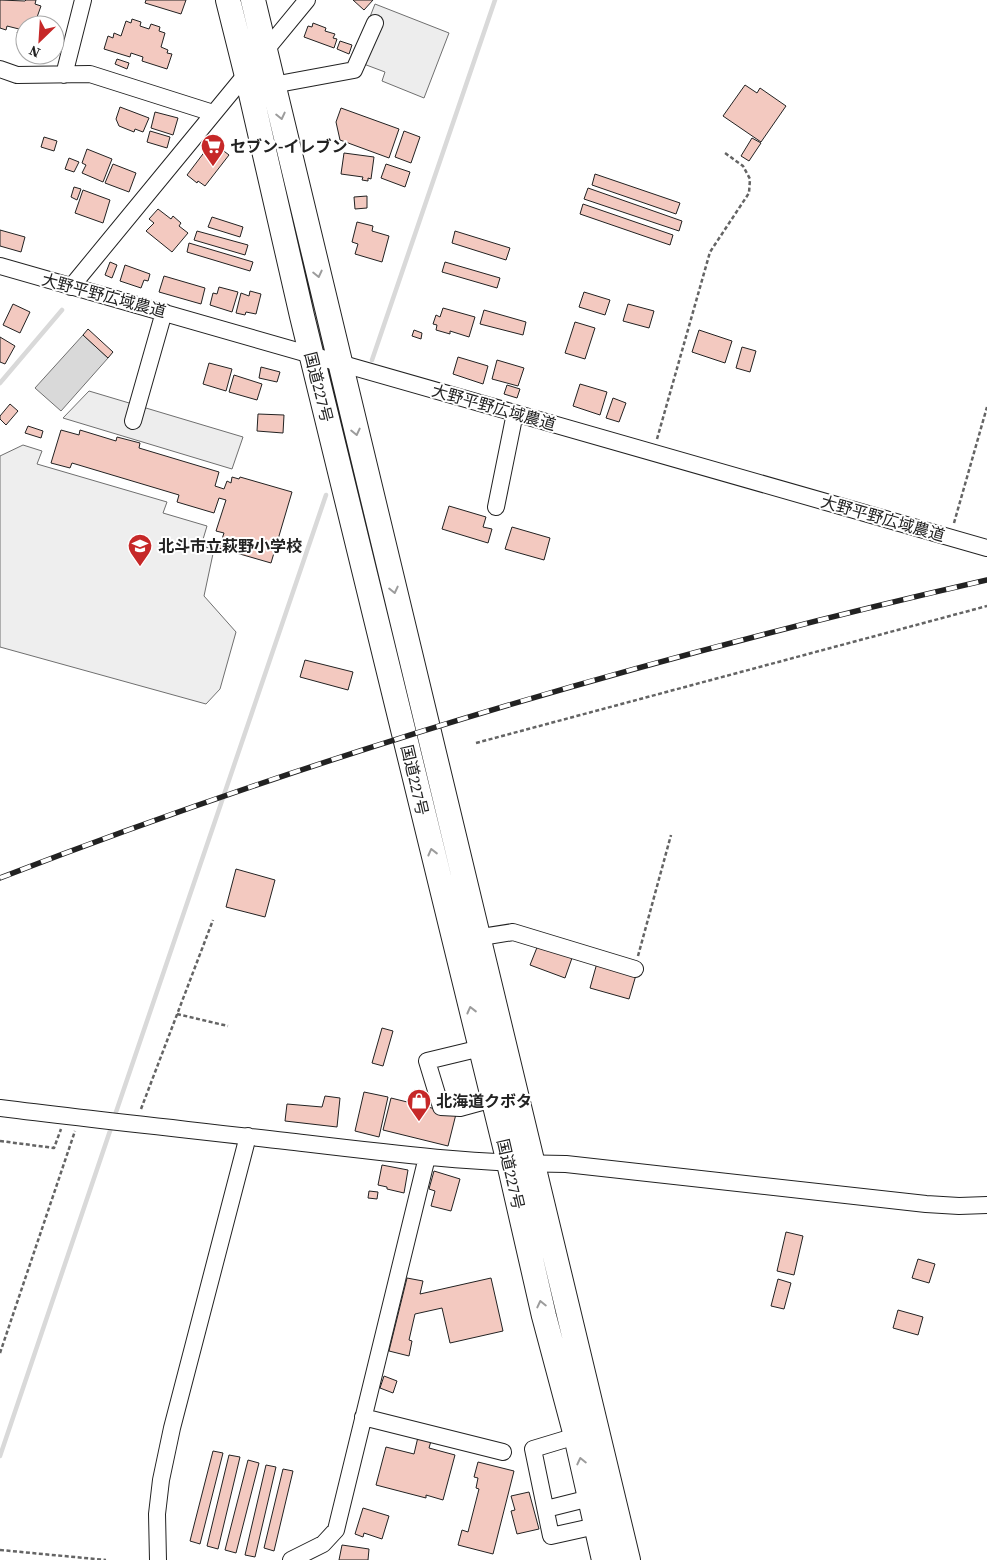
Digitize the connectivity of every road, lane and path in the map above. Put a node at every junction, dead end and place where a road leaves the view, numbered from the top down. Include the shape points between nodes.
1 (83, 0) edge
2 (228, 0) edge
3 (253, 0) edge
4 (307, 0) edge
5 (375, 23) dead end
6 (265, 50) junction
7 (0, 70) edge
8 (246, 72) junction
9 (64, 74) junction
10 (273, 85) junction
11 (213, 113) junction
12 (725, 153) dead end
13 (0, 266) edge
14 (71, 287) junction
15 (164, 312) junction
16 (311, 355) junction
17 (340, 363) junction
18 (987, 407) edge
19 (515, 413) junction
20 (134, 422) dead end
21 (653, 452) junction
22 (496, 507) dead end
23 (951, 537) junction
24 (987, 548) edge
25 (987, 606) edge
26 (476, 743) dead end
27 (671, 835) dead end
28 (213, 920) dead end
29 (478, 938) junction
30 (454, 941) junction
31 (635, 969) joint
32 (177, 1014) junction
33 (228, 1026) dead end
34 (480, 1048) junction
35 (493, 1099) junction
36 (0, 1108) edge
37 (73, 1117) junction
38 (132, 1124) junction
39 (248, 1136) junction
40 (0, 1141) edge
41 (427, 1157) junction
42 (509, 1163) junction
43 (532, 1164) junction
44 (987, 1205) edge
45 (0, 1353) edge
46 (363, 1417) junction
47 (576, 1436) junction
48 (503, 1452) dead end
49 (590, 1498) junction
50 (546, 1509) junction
51 (596, 1526) junction
52 (0, 1550) edge
53 (106, 1560) edge
54 (158, 1560) edge
55 (290, 1560) edge
56 (604, 1560) edge
57 (628, 1560) edge

1 - 9 street
2 - 8 highway, 国道227号
3 - 6 highway, 国道227号
4 - 6 street
5 - 10 street via 354,70
6 - 8 street
6 - 10 highway, 国道227号
7 - 9 street via 17,75
8 - 11 street
8 - 16 highway, 国道227号
9 - 11 street via 90,74
10 -> 17 highway, 国道227号
11 - 14 street
12 - 21 path via 743,166 750,179 750,193 710,252
13 - 14 street, 大野平野広域農道
14 - 15 street, 大野平野広域農道
15 - 16 street, 大野平野広域農道
15 - 20 street
16 - 17 street, 大野平野広域農道
30 -> 16 highway, 国道227号
17 - 19 street, 大野平野広域農道
17 -> 29 highway, 国道227号
18 - 23 path
19 - 21 street, 大野平野広域農道
19 - 22 street
21 - 23 street, 大野平野広域農道
23 - 24 street, 大野平野広域農道
25 - 26 path
27 - 31 path
28 - 32 path
29 - 30 street
29 - 31 street via 513,932
29 - 43 highway, 国道227号
34 -> 30 highway, 国道227号
32 - 33 path
32 - 38 path
34 - 35 highway, 国道227号
34 - 35 street via 427,1061 441,1107 460,1108
35 - 42 highway, 国道227号
36 - 37 street
37 - 38 street
37 - 40 path via 54,1148
37 - 45 path
38 - 39 street
39 - 41 street
39 - 54 street via 170,1437 156,1514
41 - 42 street
41 - 46 street
42 - 43 street
47 -> 42 highway, 国道227号
43 - 44 street via 566,1164 926,1204
43 - 57 highway, 国道227号
46 - 48 street
46 - 55 street via 336,1530 323,1544
49 -> 47 highway, 国道227号
47 - 50 street via 533,1449
49 - 50 street
49 - 51 highway, 国道227号
50 - 51 street via 552,1536
51 - 56 highway, 国道227号
52 - 53 path

